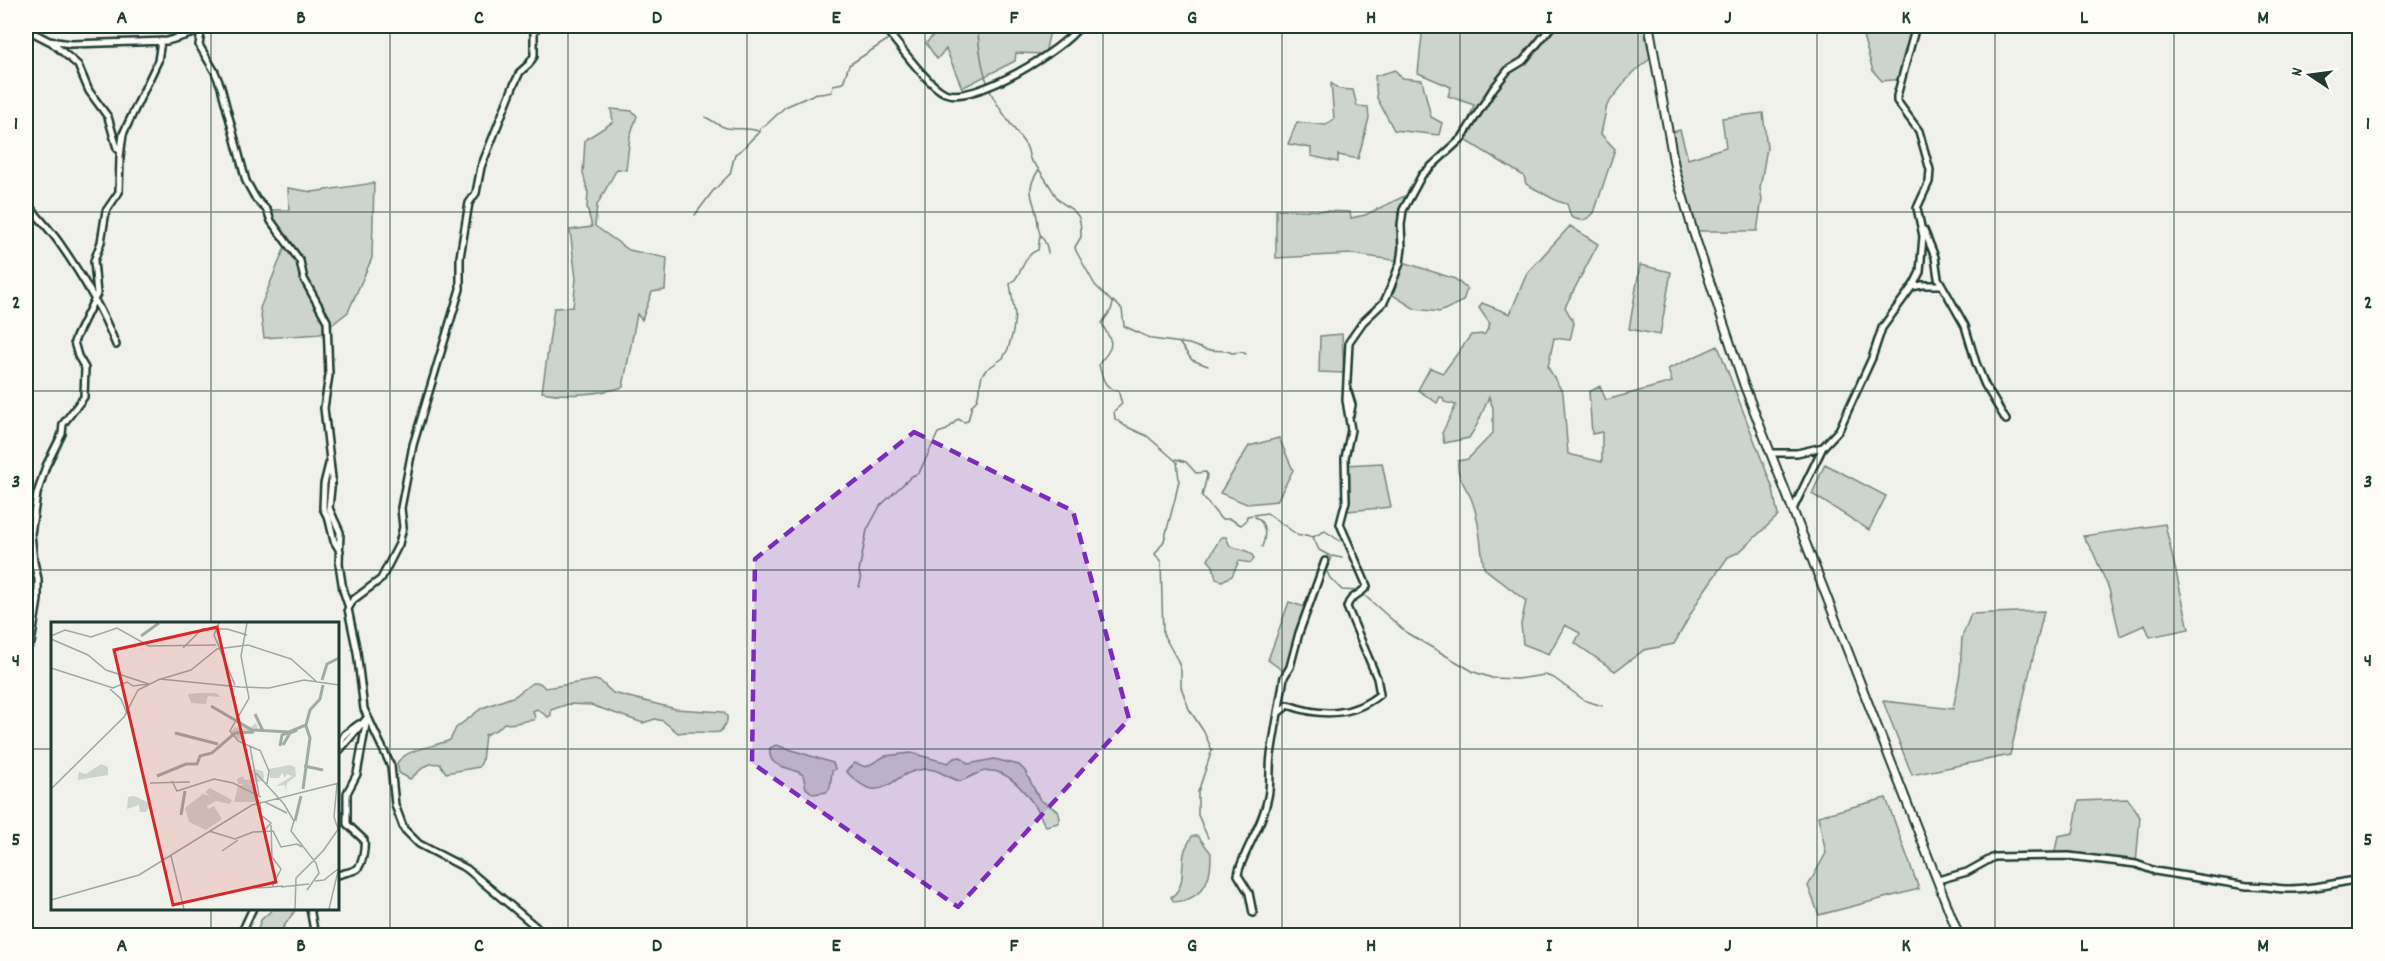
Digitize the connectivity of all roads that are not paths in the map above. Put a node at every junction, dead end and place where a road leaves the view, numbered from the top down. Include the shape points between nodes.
1 (211, 26) edge
2 (537, 26) edge
3 (883, 26) edge
4 (1080, 26) edge
5 (1552, 26) edge
6 (1649, 26) edge
7 (1916, 26) edge
8 (201, 28) edge
9 (26, 29) edge
10 (49, 41) junction
11 (161, 41) junction
12 (120, 151) junction
13 (26, 202) edge
14 (1923, 228) junction
15 (1942, 285) junction
16 (1912, 287) junction
17 (95, 297) junction
18 (116, 345) dead end
19 (2006, 420) dead end
20 (1823, 447) junction
21 (1772, 453) junction
22 (1794, 507) junction
23 (1325, 561) dead end
24 (348, 605) junction
25 (26, 649) edge
26 (1278, 713) junction
27 (366, 720) junction
28 (339, 744) edge
29 (339, 751) edge
30 (339, 875) edge
31 (2360, 879) edge
32 (1938, 880) junction
33 (253, 910) edge
34 (310, 910) edge
35 (1253, 913) dead end
36 (240, 936) edge
37 (315, 936) edge
38 (547, 936) edge
39 (1959, 936) edge

1 - 8 street
2 - 24 street via 534,56 513,87 469,203 460,257 460,289 414,445 401,508 403,527 399,544 381,579
3 - 4 street via 935,86 947,94 962,95 1040,60 1063,45
5 - 26 street via 1523,61 1508,70 1462,138 1422,175 1403,210 1400,263 1390,289 1384,302 1349,342 1346,388 1351,430 1345,458 1347,491 1340,524 1367,586 1347,607 1380,694 1367,705 1337,714 1311,713 1288,705
6 - 21 main road via 1675,169 1744,385
7 - 14 street via 1897,96 1921,136 1930,170 1917,208
8 - 11 street
8 - 24 street via 199,45 221,87 246,181 300,261 304,279 327,321 329,375 324,408 332,484 329,512 340,532 339,564
9 - 10 street
10 - 11 street
10 - 12 street via 78,65 108,117
11 - 12 street via 158,61 123,134
12 - 17 street via 119,192 106,211 94,261
13 - 17 street
14 - 15 street via 1932,245
14 - 16 street via 1921,265
15 - 16 street
15 - 19 street via 1965,326 1985,385
16 - 20 street via 1882,327 1839,430
17 - 18 street
17 - 25 street via 75,342 85,368 84,397 63,424 33,511 38,600 31,643
20 - 21 street
20 - 22 street
21 - 22 main road
22 - 32 main road
23 - 26 street via 1284,677
24 - 27 street
26 - 35 street via 1268,796 1238,875 1249,893
27 - 28 street via 345,734
27 - 29 street
27 - 30 street via 357,774 346,800 347,824 364,840 364,849 357,869
27 - 38 street via 388,758 395,805 410,837 468,869
31 - 32 street via 2283,889 2155,871 2136,864 2031,855 1994,858 1967,872
32 - 39 main road
33 - 36 street
34 - 37 street

